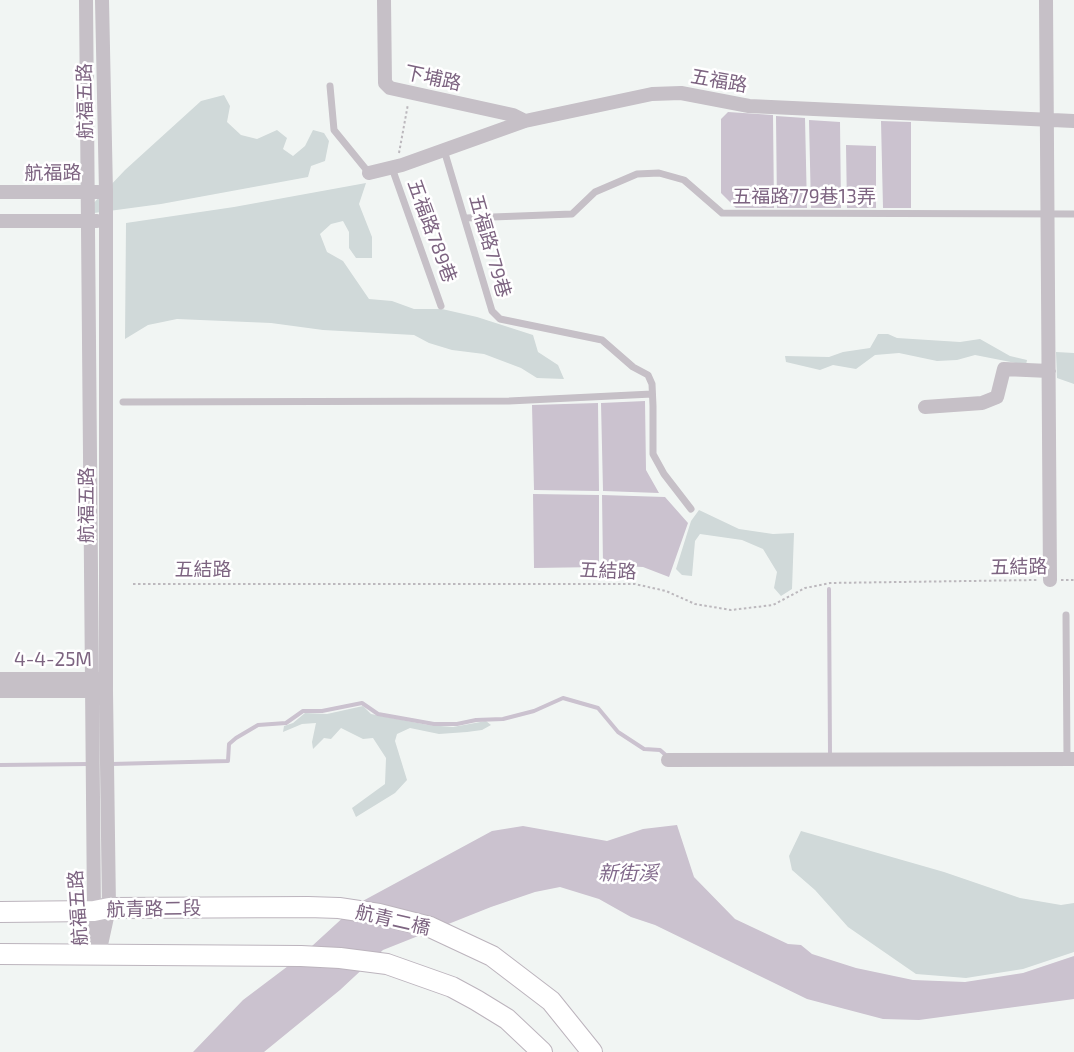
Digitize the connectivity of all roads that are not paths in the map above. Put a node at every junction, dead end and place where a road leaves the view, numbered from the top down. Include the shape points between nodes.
1 (86, 0) edge
2 (102, 0) edge
3 (384, 0) edge
4 (1046, 0) edge
5 (330, 86) dead end
6 (525, 121) junction
7 (1046, 121) junction
8 (1074, 121) edge
9 (444, 150) junction
10 (392, 168) junction
11 (369, 173) joint
12 (0, 192) edge
13 (89, 192) junction
14 (106, 192) junction
15 (1047, 214) junction
16 (1074, 214) edge
17 (466, 218) junction
18 (0, 221) edge
19 (89, 221) junction
20 (106, 221) junction
21 (441, 306) dead end
22 (1048, 371) junction
23 (652, 394) junction
24 (123, 402) dead end
25 (925, 407) dead end
26 (691, 509) dead end
27 (1050, 580) road end
28 (1066, 615) dead end
29 (0, 679) edge
30 (92, 685) junction
31 (106, 685) junction
32 (0, 691) edge
33 (1070, 759) edge
34 (668, 760) dead end
35 (308, 907) joint
36 (102, 910) junction
37 (0, 912) edge
38 (0, 954) edge
39 (99, 954) junction
40 (542, 1052) edge
41 (592, 1052) edge

1 - 13 street, 航福五路
2 - 14 street, 航福五路
3 - 6 street, 下埔路 via 385,83 390,88 513,115
4 - 7 street
5 - 11 lane via 334,130
6 - 7 street, 五福路 via 652,94 681,93 749,106
6 - 9 street, 五福路
7 - 8 street, 五福路
7 - 15 street
9 - 10 street, 五福路
9 - 17 lane, 五福路779巷
10 - 11 street, 五福路
10 - 21 lane, 五福路789巷
12 - 13 street, 航福路
13 - 14 street, 航福路
13 - 19 street, 航福五路
14 - 20 street, 航福五路
15 - 16 lane, 五福路779巷13弄
15 - 17 lane, 五福路779巷13弄 via 722,213 684,180 659,173 637,174 595,192 572,214
15 - 22 street
17 - 23 lane, 五福路779巷 via 492,310 500,319 602,340 633,367 648,375
18 - 19 street
19 - 20 street
19 - 30 street, 航福五路
20 - 31 street, 航福五路
22 - 25 street via 1004,369 996,398 982,403
22 - 27 street
23 - 24 lane via 509,401
23 - 26 lane via 653,454
28 - 33 lane
29 - 30 street, 4-4-25M
30 - 31 street, 4-4-25M
30 - 32 street, 4-4-25M
30 - 36 street, 航福五路 via 93,764
31 - 36 street, 航福五路
33 - 34 street
35 - 36 street, 航青路二段
35 - 41 street, 航青二橋 via 379,914 430,927 474,946 551,1001
36 - 37 street, 航青路二段
36 - 39 street, 航福五路
38 - 39 street
39 - 40 street via 340,958 387,964 476,1000 507,1019

